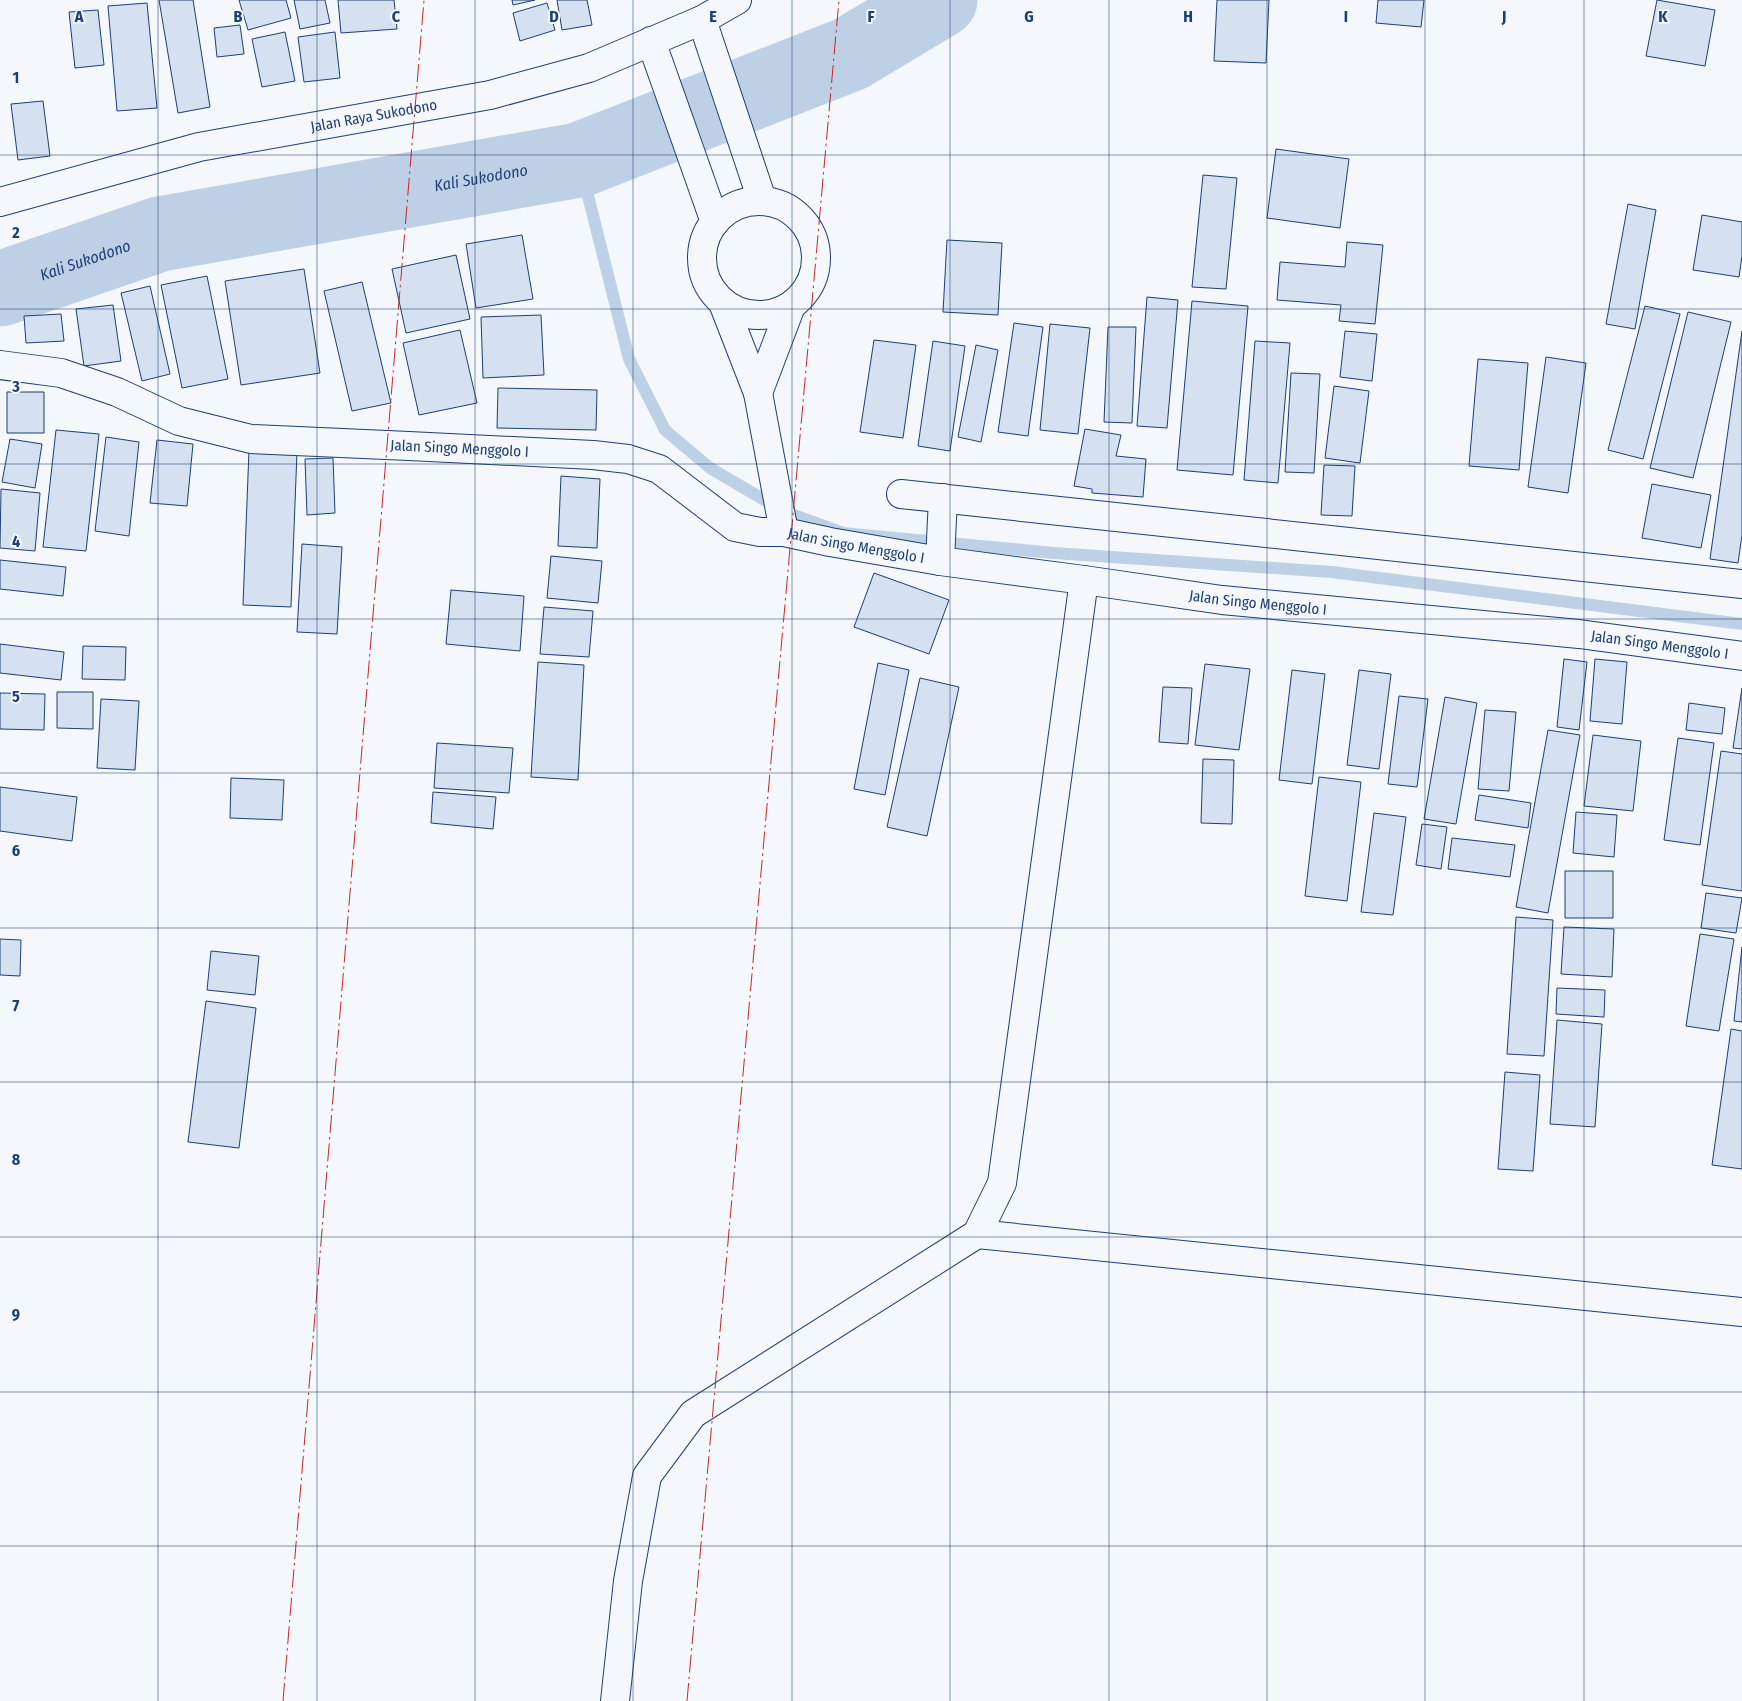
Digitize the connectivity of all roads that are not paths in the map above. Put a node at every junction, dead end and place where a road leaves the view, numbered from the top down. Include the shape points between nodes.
1 (737, 0) edge
2 (706, 32) junction
3 (655, 52) junction
4 (762, 200) junction
5 (0, 202) edge
6 (715, 222) junction
7 (723, 303) junction
8 (791, 306) junction
9 (0, 365) edge
10 (758, 393) junction
11 (901, 494) dead end
12 (942, 505) junction
13 (783, 528) junction
14 (940, 558) junction
15 (1084, 580) junction
16 (1742, 584) edge
17 (1742, 656) edge
18 (977, 1234) junction
19 (1742, 1312) edge
20 (615, 1701) edge

1 - 2 street, Jalan Raya Sukodono
2 - 3 street, Jalan Raya Sukodono
2 - 4 street
3 - 5 street, Jalan Raya Sukodono via 490,94 200,147
3 - 6 street
4 - 6 street via 744,202 728,209
4 - 8 street via 780,204 796,213 808,226 816,243 814,278
6 - 7 street via 705,237 702,255 704,273 711,289
7 - 8 street via 738,312 756,315 774,314
7 - 10 street
8 - 10 street
9 - 13 street, Jalan Singo Menggolo I via 61,373 117,392 179,421 251,440 628,459 659,469 735,526 760,532
10 - 13 street
11 - 12 street
12 - 14 street
12 - 16 street
13 - 14 street, Jalan Singo Menggolo I via 830,542
14 - 15 street, Jalan Singo Menggolo I
15 - 17 street, Jalan Singo Menggolo I via 1222,600 1579,634
15 - 18 street via 1002,1183
18 - 19 street
18 - 20 street via 693,1414 646,1476 628,1581

